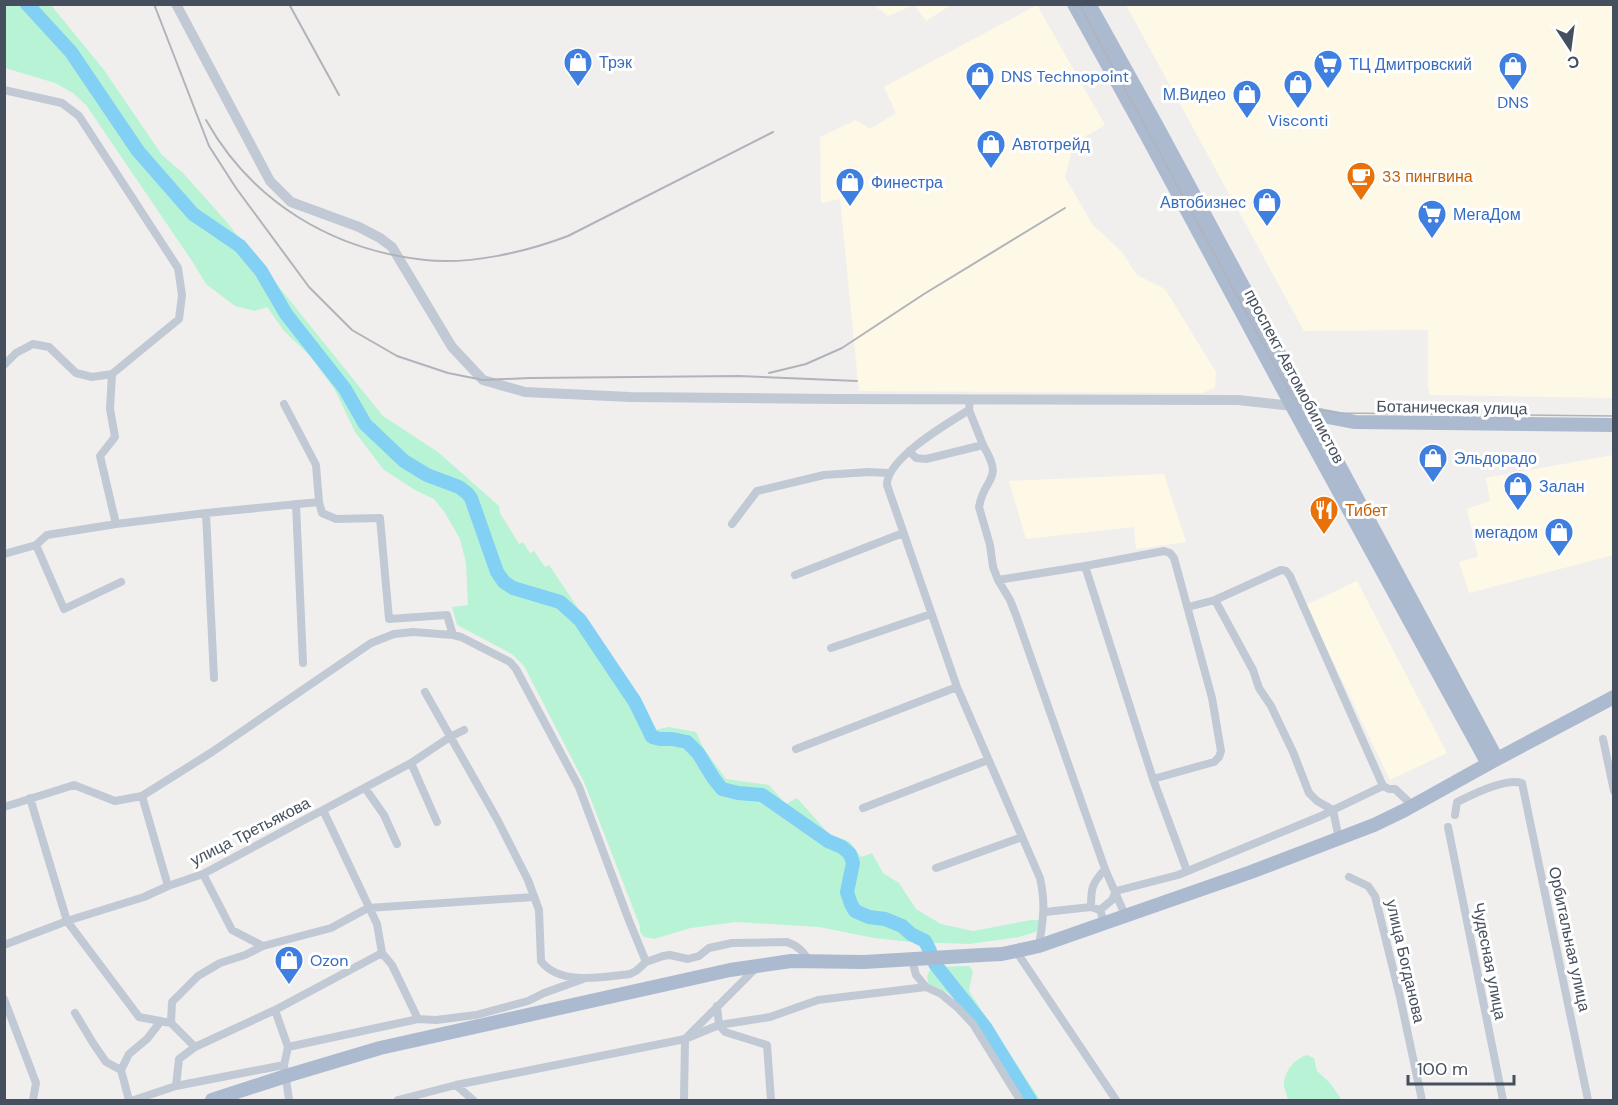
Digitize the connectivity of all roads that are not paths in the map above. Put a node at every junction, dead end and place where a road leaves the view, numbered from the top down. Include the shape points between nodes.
1 (176, 4) edge
2 (1074, 4) edge
3 (1089, 4) edge
4 (4, 90) edge
5 (4, 365) edge
6 (112, 374) junction
7 (284, 404) dead end
8 (969, 405) junction
9 (1292, 406) junction
10 (1312, 415) junction
11 (1614, 425) edge
12 (983, 445) junction
13 (909, 451) junction
14 (888, 473) junction
15 (320, 502) junction
16 (296, 504) junction
17 (206, 513) junction
18 (116, 524) junction
19 (732, 524) dead end
20 (903, 533) junction
21 (36, 545) junction
22 (4, 555) edge
23 (1085, 566) junction
24 (795, 575) dead end
25 (998, 580) junction
26 (121, 582) dead end
27 (1215, 600) junction
28 (1188, 608) junction
29 (931, 614) junction
30 (453, 635) junction
31 (831, 648) dead end
32 (303, 663) dead end
33 (214, 678) dead end
34 (957, 687) junction
35 (425, 692) dead end
36 (1614, 697) edge
37 (464, 730) dead end
38 (450, 737) junction
39 (1603, 739) dead end
40 (796, 749) dead end
41 (988, 760) junction
42 (1492, 761) junction
43 (411, 763) junction
44 (1153, 779) junction
45 (1383, 786) junction
46 (365, 788) junction
47 (1614, 791) edge
48 (142, 796) junction
49 (30, 798) junction
50 (1413, 806) junction
51 (4, 807) edge
52 (863, 808) dead end
53 (323, 810) junction
54 (1333, 810) junction
55 (1455, 815) dead end
56 (437, 822) dead end
57 (1448, 827) dead end
58 (1022, 837) junction
59 (1339, 839) junction
60 (396, 844) dead end
61 (936, 868) dead end
62 (1106, 869) junction
63 (1187, 871) junction
64 (203, 874) junction
65 (1349, 877) dead end
66 (168, 886) junction
67 (1116, 891) junction
68 (534, 897) junction
69 (1091, 907) junction
70 (368, 908) junction
71 (1045, 912) junction
72 (1125, 915) junction
73 (1102, 916) junction
74 (67, 921) junction
75 (4, 945) edge
76 (263, 946) junction
77 (1039, 946) junction
78 (1017, 951) junction
79 (382, 953) junction
80 (912, 960) junction
81 (809, 961) junction
82 (646, 962) junction
83 (759, 965) junction
84 (584, 979) junction
85 (926, 987) junction
86 (4, 999) edge
87 (717, 1006) junction
88 (275, 1010) junction
89 (75, 1013) dead end
90 (418, 1019) junction
91 (161, 1021) junction
92 (171, 1023) junction
93 (719, 1025) junction
94 (685, 1039) junction
95 (195, 1047) junction
96 (288, 1047) junction
97 (121, 1070) junction
98 (285, 1070) junction
99 (456, 1085) junction
100 (176, 1086) junction
101 (31, 1100) edge
102 (129, 1101) edge
103 (134, 1101) edge
104 (212, 1101) edge
105 (288, 1101) edge
106 (398, 1101) edge
107 (473, 1101) edge
108 (684, 1101) edge
109 (771, 1101) edge
110 (1020, 1101) edge
111 (1116, 1101) edge
112 (1422, 1101) edge
113 (1503, 1101) edge
114 (1588, 1101) edge

1 - 8 street via 270,181 291,202 359,227 392,247 452,347 483,380 525,392
2 - 9 main road, проспект Автомобилистов
3 - 10 main road, проспект Автомобилистов
4 - 6 street via 62,103 79,116 178,268 182,295 178,319
5 - 6 street via 33,344 49,347 76,373 92,377
6 - 18 street via 110,409 115,437 100,456
7 - 15 street via 316,465
8 - 9 street via 1238,400
8 - 12 street
8 - 13 street
9 - 10 main road, Ботаническая улица
9 - 42 main road, проспект Автомобилистов
10 - 11 main road, Ботаническая улица via 1355,422
10 - 42 main road, проспект Автомобилистов
12 - 13 street via 926,459 916,458
12 - 25 street via 993,474 979,507
13 - 14 street
14 - 19 street via 825,475 758,491
14 - 20 street via 886,485
15 - 16 street
15 - 30 street via 322,513 336,519 381,518 389,619 447,615
16 - 17 street
16 - 32 street
17 - 18 street
17 - 33 street
18 - 21 street via 47,535
20 - 24 street
20 - 29 street
21 - 22 street
21 - 26 street via 64,609
23 - 25 street
23 - 28 street via 1170,553
23 - 44 street
25 - 62 street via 1016,615
27 - 28 street
27 - 45 street via 1286,571
27 - 54 street via 1271,706 1309,793
28 - 44 street via 1212,698 1221,751 1214,762
29 - 31 street
29 - 34 street
30 - 48 street via 413,632 371,643
30 - 82 street via 510,662 516,669 579,787
34 - 40 street
34 - 41 street
35 - 38 street
36 - 42 main road
37 - 38 street, улица Третьякова
38 - 43 street, улица Третьякова
38 - 68 street via 497,819
39 - 47 street
41 - 52 street
41 - 58 street
42 - 50 main road
43 - 46 street, улица Третьякова
43 - 56 street
44 - 63 street
45 - 50 street via 1395,789
45 - 54 street
46 - 53 street, улица Третьякова
46 - 60 street via 384,815
48 - 49 street via 115,801 74,785
48 - 66 street
49 - 51 street
49 - 74 street
50 - 59 main road
53 - 64 street, улица Третьякова
53 - 70 street
54 - 59 street
54 - 63 street
55 - 114 street, Орбитальная улица via 1457,802 1497,785 1522,783
57 - 113 street, Чудесная улица
58 - 61 street
58 - 71 street via 1040,878
59 - 72 main road
62 - 67 street
62 - 69 street via 1091,891
63 - 67 street
64 - 66 street, улица Третьякова
64 - 76 street via 232,930
65 - 112 street, улица Богданова via 1368,886 1375,896
66 - 74 street, улица Третьякова
67 - 72 street
67 - 73 street
68 - 70 street
68 - 84 street via 539,910 541,961 552,970
69 - 71 street
69 - 73 street
70 - 76 street via 331,928
70 - 79 street
71 - 77 street
72 - 73 main road
73 - 77 main road
74 - 75 street, улица Третьякова
74 - 91 street via 139,1017
76 - 92 street via 198,976 172,1002
77 - 78 main road
78 - 80 main road
78 - 111 street
79 - 88 street
79 - 90 street via 392,965
80 - 81 main road
80 - 85 street via 916,975
81 - 82 street via 804,952 787,942 732,943 709,948 694,958 670,955
81 - 83 main road
82 - 84 street via 630,974
83 - 87 street
83 - 98 main road
84 - 90 street via 528,1001 476,1015
85 - 93 street via 818,1000 770,1017
85 - 110 street via 941,994 973,1024
86 - 101 street via 36,1083
87 - 93 street
87 - 94 street
88 - 95 street
88 - 96 street
89 - 97 street via 106,1062
90 - 96 street
91 - 92 street
91 - 97 street via 129,1054
92 - 95 street
93 - 94 street
93 - 109 street via 725,1032 767,1045
94 - 99 street
94 - 108 street
95 - 100 street via 179,1059
96 - 98 street
97 - 102 street
98 - 100 street
98 - 104 main road
98 - 105 street
99 - 106 street
99 - 107 street
100 - 103 street

